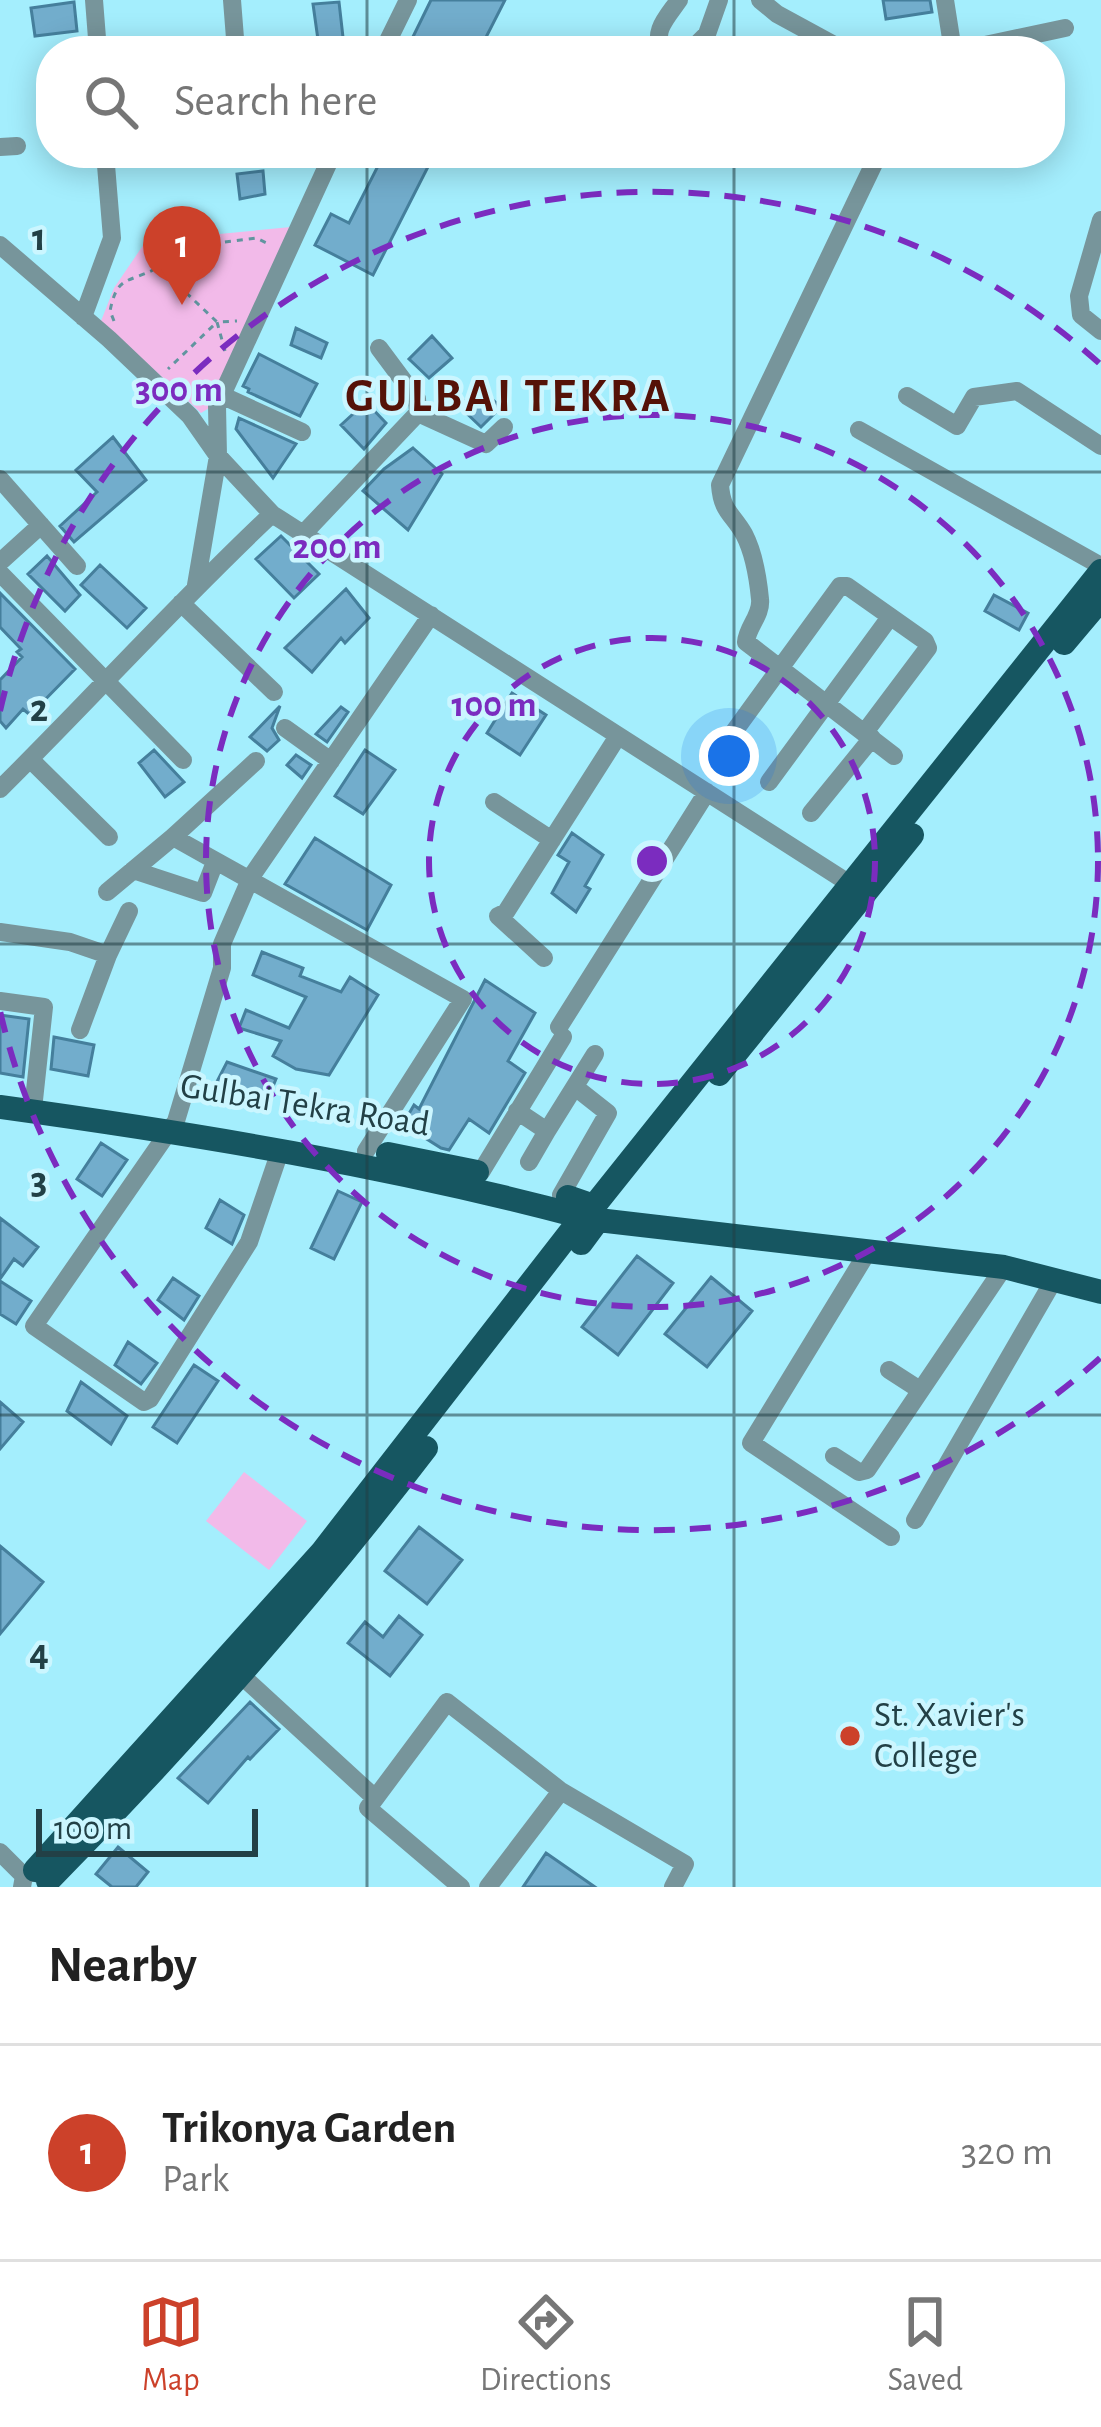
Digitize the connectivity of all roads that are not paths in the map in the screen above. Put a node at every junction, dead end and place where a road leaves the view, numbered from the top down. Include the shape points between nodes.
1 (94, 0) edge
2 (232, 0) edge
3 (409, 0) edge
4 (679, 0) edge
5 (718, 0) edge
6 (760, 0) edge
7 (945, 0) edge
8 (1065, 28) dead end
9 (97, 36) edge
10 (235, 36) edge
11 (391, 36) edge
12 (659, 36) edge
13 (705, 36) edge
14 (817, 36) edge
15 (952, 36) edge
16 (1027, 36) edge
17 (106, 168) edge
18 (326, 168) edge
19 (872, 168) edge
20 (1101, 220) edge
21 (0, 245) edge
22 (83, 316) junction
23 (1101, 332) edge
24 (379, 348) dead end
25 (221, 395) junction
26 (907, 396) dead end
27 (418, 413) junction
28 (504, 427) dead end
29 (859, 430) dead end
30 (302, 432) dead end
31 (1101, 446) edge
32 (218, 456) junction
33 (0, 479) edge
34 (272, 514) junction
35 (41, 525) junction
36 (305, 532) junction
37 (0, 562) edge
38 (77, 566) dead end
39 (1101, 569) edge
40 (0, 573) edge
41 (196, 585) junction
42 (1101, 599) edge
43 (181, 603) junction
44 (431, 615) junction
45 (890, 617) junction
46 (779, 669) junction
47 (109, 681) junction
48 (274, 692) dead end
49 (827, 704) junction
50 (286, 728) dead end
51 (869, 735) junction
52 (618, 736) junction
53 (725, 744) dead end
54 (894, 755) dead end
55 (30, 759) junction
56 (183, 760) dead end
57 (256, 761) dead end
58 (331, 761) junction
59 (769, 782) dead end
60 (0, 789) edge
61 (707, 792) junction
62 (494, 802) dead end
63 (811, 813) dead end
64 (109, 837) dead end
65 (173, 837) junction
66 (552, 840) junction
67 (215, 862) junction
68 (133, 870) junction
69 (251, 877) junction
70 (858, 889) junction
71 (107, 892) dead end
72 (129, 911) dead end
73 (0, 932) edge
74 (108, 955) junction
75 (544, 958) dead end
76 (0, 1001) edge
77 (80, 1030) dead end
78 (595, 1054) dead end
79 (537, 1080) junction
80 (571, 1093) junction
81 (0, 1095) edge
82 (34, 1100) junction
83 (0, 1107) edge
84 (517, 1111) junction
85 (172, 1127) junction
86 (547, 1131) junction
87 (280, 1151) junction
88 (366, 1151) junction
89 (529, 1162) dead end
90 (481, 1172) junction
91 (561, 1195) junction
92 (596, 1213) junction
93 (868, 1253) junction
94 (1004, 1267) junction
95 (1055, 1278) junction
96 (1101, 1278) edge
97 (1101, 1292) edge
98 (889, 1370) dead end
99 (920, 1390) junction
100 (834, 1456) dead end
101 (915, 1520) dead end
102 (891, 1538) dead end
103 (242, 1676) junction
104 (561, 1791) junction
105 (376, 1798) junction
106 (0, 1852) edge
107 (35, 1880) edge
108 (461, 1887) edge
109 (488, 1887) edge
110 (673, 1887) edge

1 - 9 street
2 - 10 street
3 - 11 street
4 - 12 street
5 - 13 street
6 - 14 street
7 - 15 street
8 - 16 street
17 - 22 street via 112,238
18 - 25 street
19 - 46 street via 720,485 721,504 754,562 761,604 746,642
20 - 23 street via 1079,296 1081,315
21 - 22 street
22 - 32 street via 190,416
24 - 27 street via 417,399
25 - 30 street
25 - 32 street
26 - 31 street via 957,426 974,398 1017,391
27 - 28 street via 486,444
27 - 36 street
29 - 39 street
32 - 34 street
32 - 41 street
33 - 35 street
34 - 36 street
34 - 41 street
35 - 37 street
35 - 38 street
36 - 44 street
39 - 70 main road
40 - 47 street
41 - 43 street
42 - 70 main road
43 - 47 street
43 - 48 street
44 - 52 street
44 - 58 street
45 - 46 street via 840,586
45 - 49 street
45 - 51 street via 928,648
46 - 49 street
46 - 53 street
47 - 55 street
47 - 56 street
49 - 51 street
49 - 59 street
50 - 58 street
51 - 54 street
51 - 63 street
52 - 61 street
52 - 66 street
55 - 60 street
55 - 64 street
57 - 65 street
58 - 69 street
61 - 70 street
61 - 79 street
62 - 66 street
65 - 67 street
65 - 68 street
66 - 75 street via 498,916
67 - 68 street via 203,893
67 - 69 street
68 - 71 street
69 - 85 street via 222,944 222,968
69 - 88 street via 463,999
70 - 92 main road
72 - 74 street
73 - 74 street
74 - 77 street
76 - 82 street via 44,1007
78 - 80 street
79 - 80 street
79 - 84 street
80 - 86 street
80 - 91 street via 608,1112
81 - 82 main road, Gulbai Tekra Road
82 - 85 main road, Gulbai Tekra Road
83 - 85 main road, Gulbai Tekra Road
84 - 86 street
84 - 90 street
85 - 87 main road, Gulbai Tekra Road
85 - 87 street via 34,1325 144,1402 249,1242
85 - 88 main road, Gulbai Tekra Road
86 - 89 street
87 - 92 main road, Gulbai Tekra Road
88 - 90 main road, Gulbai Tekra Road
90 - 91 main road, Gulbai Tekra Road
91 - 92 main road, Gulbai Tekra Road
92 - 93 main road, Gulbai Tekra Road
92 - 96 main road, Gulbai Tekra Road via 1006,1253
92 - 103 main road via 337,1565
92 - 107 main road via 322,1552
93 - 94 main road, Gulbai Tekra Road
93 - 102 street via 752,1443
94 - 95 main road, Gulbai Tekra Road
94 - 99 street
95 - 97 main road, Gulbai Tekra Road
95 - 101 street
98 - 99 street
99 - 100 street via 867,1470
103 - 105 street
103 - 107 main road
104 - 105 street via 447,1702
104 - 109 street
104 - 110 street via 685,1864
105 - 108 street via 368,1808
106 - 107 street

